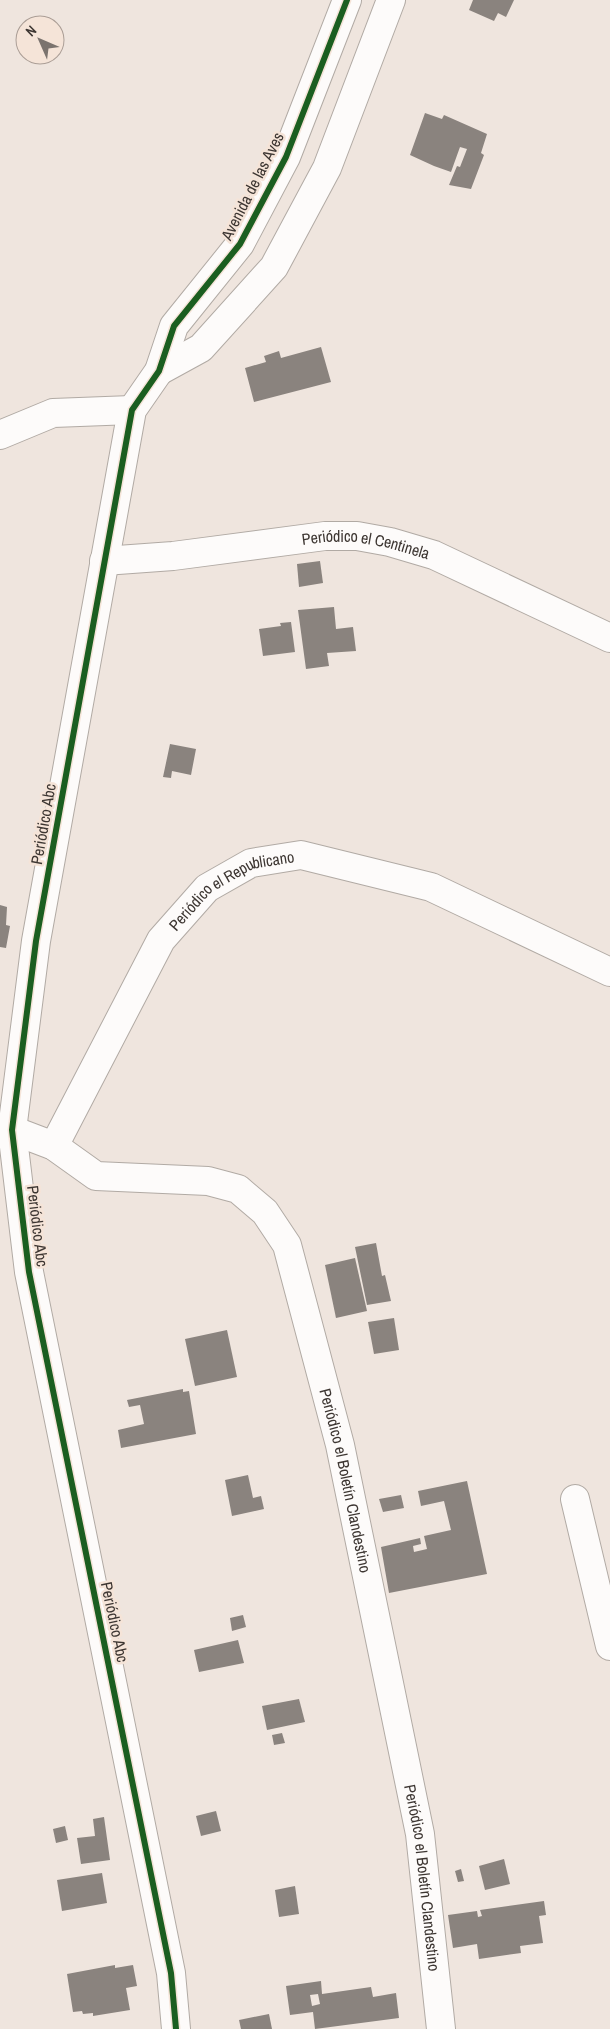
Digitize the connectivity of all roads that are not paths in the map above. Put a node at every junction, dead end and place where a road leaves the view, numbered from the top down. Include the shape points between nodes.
1 (347, 0) edge
2 (391, 0) edge
3 (159, 371) junction
4 (132, 410) junction
5 (0, 434) edge
6 (104, 561) junction
7 (610, 638) edge
8 (610, 972) edge
9 (6, 1129) edge
10 (54, 1146) junction
11 (575, 1499) dead end
12 (610, 1646) edge
13 (176, 2029) edge
14 (442, 2029) edge

1 - 3 street, Avenida de las Aves via 286,157 240,244 174,326
2 - 3 street via 327,168 274,267 201,348
3 - 4 street, Periódico Abc
4 - 5 street via 53,413
4 - 6 street, Periódico Abc
6 - 7 street, Periódico el Centinela via 173,556 325,536 357,536 434,555
6 - 9 street, Periódico Abc
8 - 10 street, Periódico el Republicano via 431,887 301,855 250,862 207,888 161,940
9 - 10 street, Periódico el Boletín Clandestino
9 - 13 street, Periódico Abc via 30,1272 169,1964
10 - 14 street, Periódico el Boletín Clandestino via 96,1176 208,1181 238,1189 265,1212 288,1246 340,1445 420,1834
11 - 12 street

